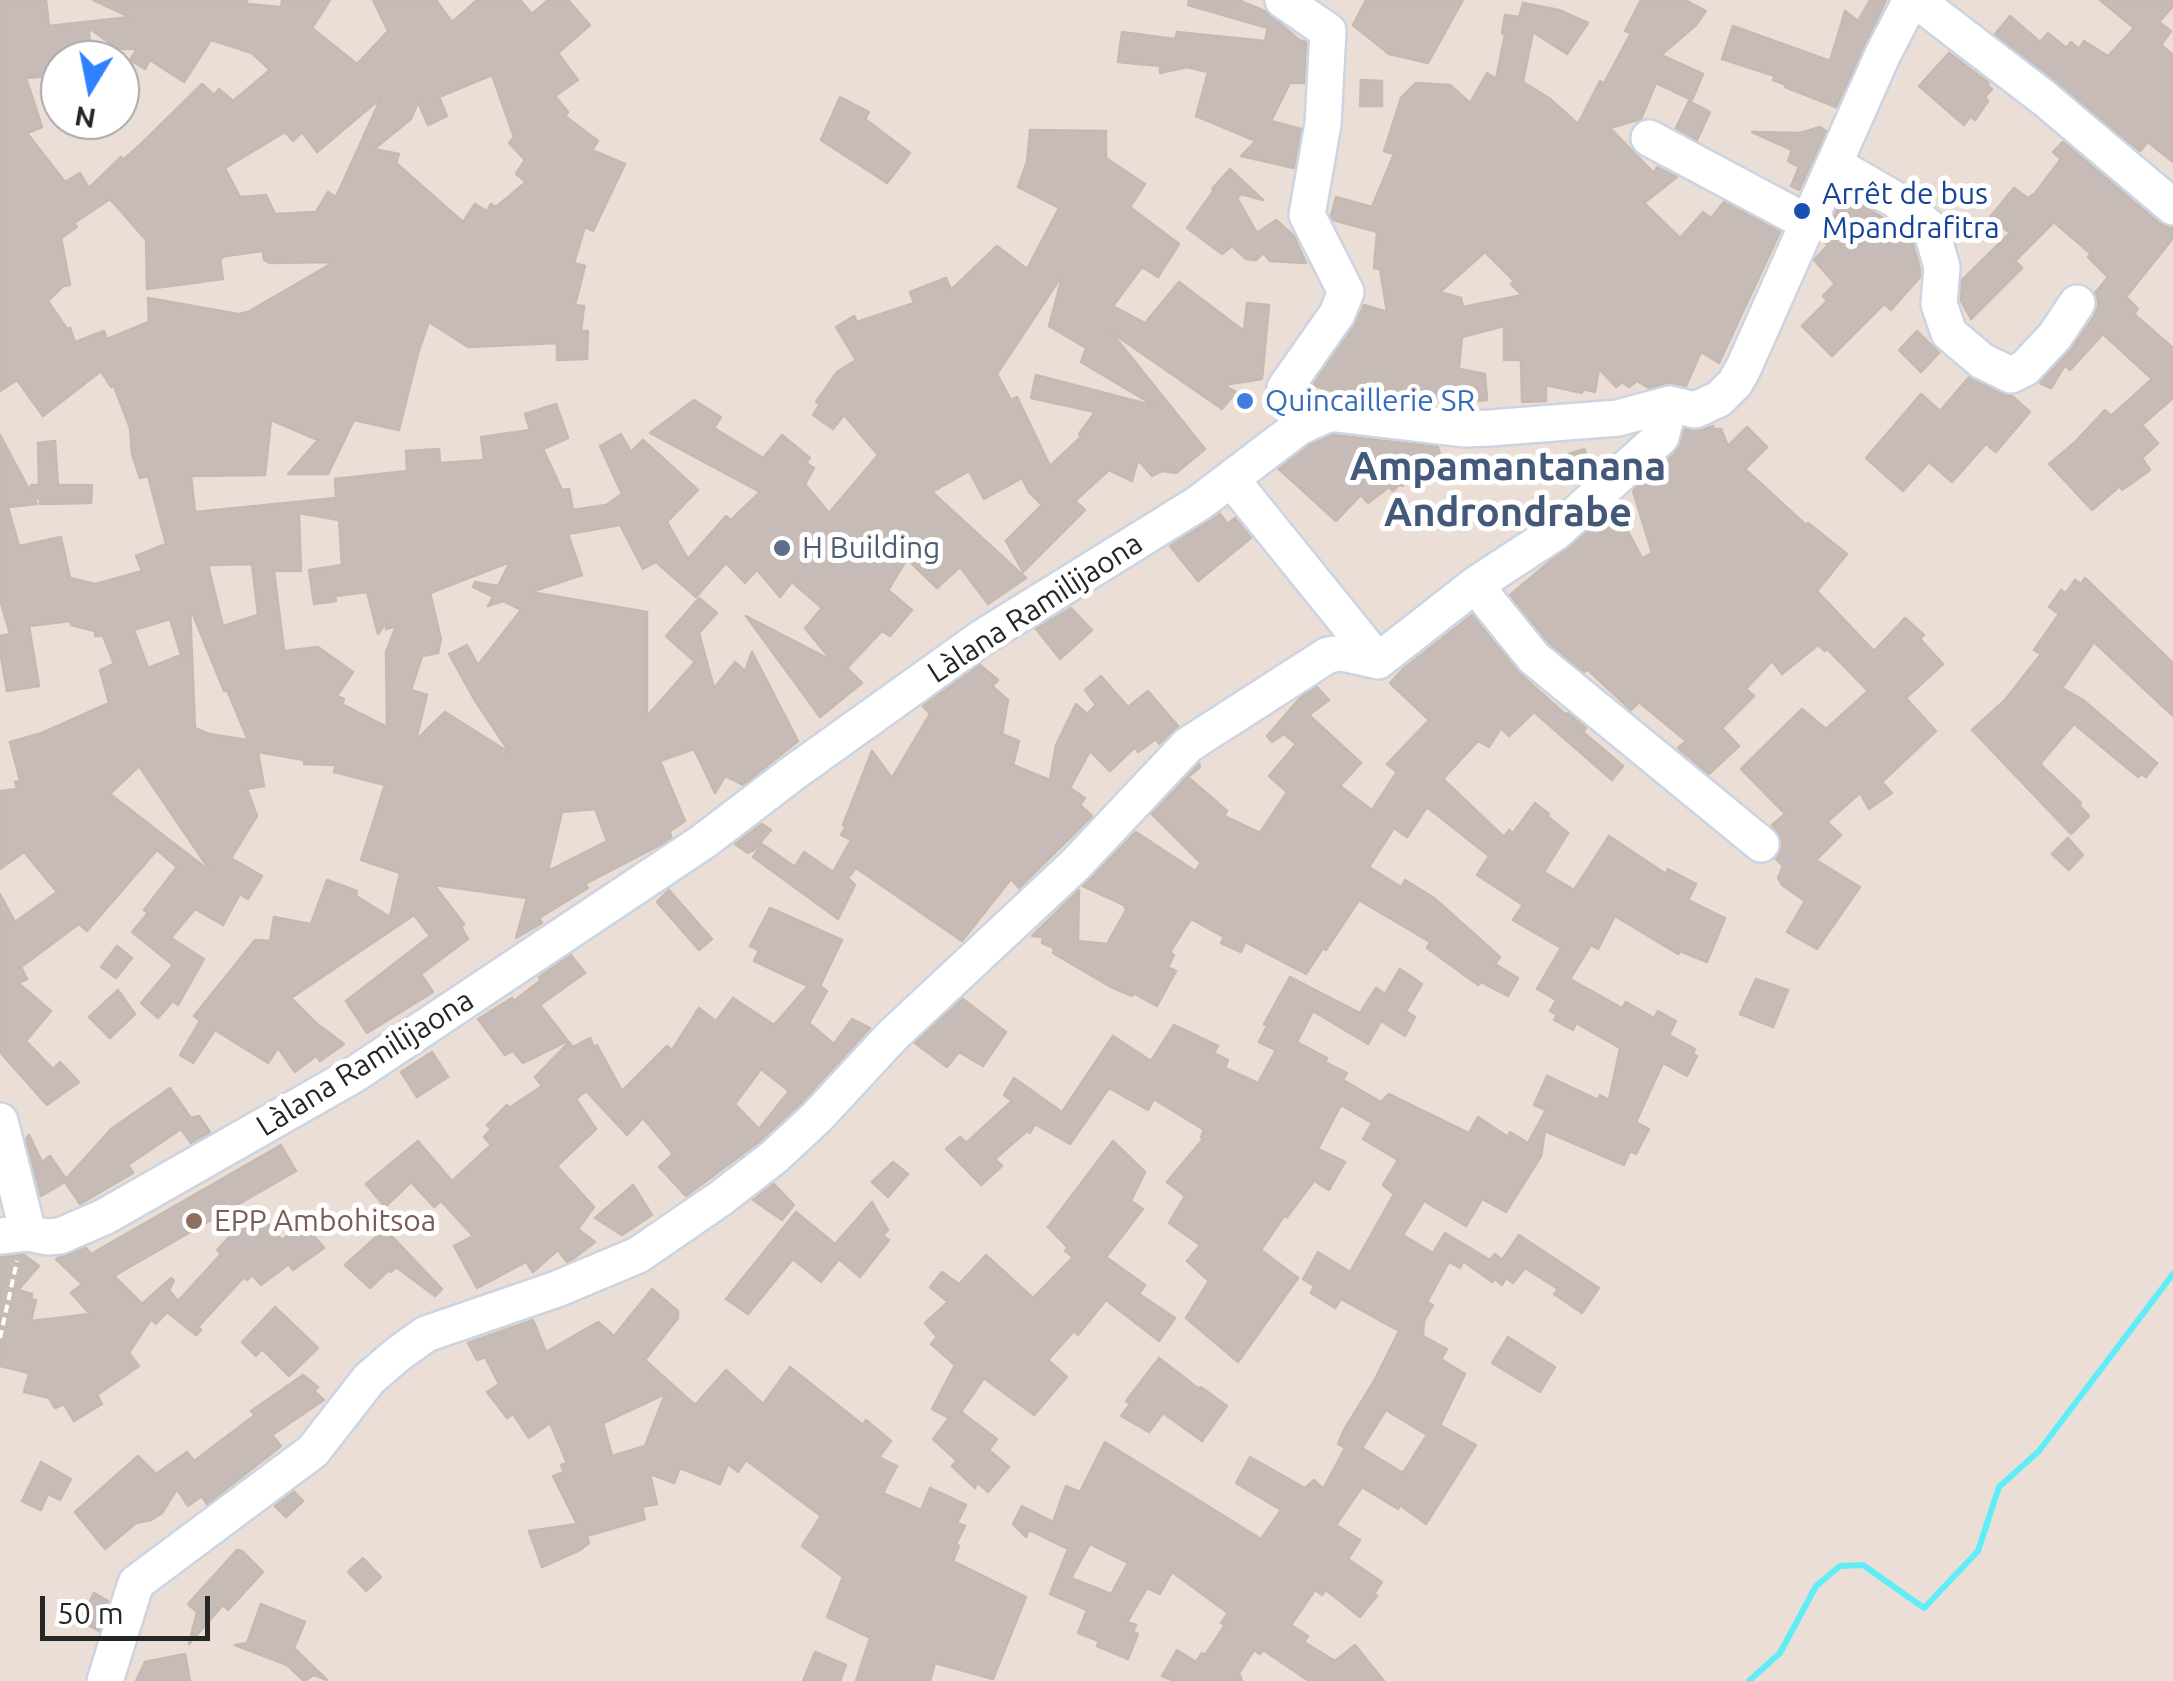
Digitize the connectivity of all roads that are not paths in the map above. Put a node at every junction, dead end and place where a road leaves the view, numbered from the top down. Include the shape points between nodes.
1 (1282, 0) edge
2 (1913, 0) edge
3 (1648, 138) dead end
4 (1834, 164) junction
5 (2173, 208) edge
6 (1808, 224) junction
7 (2077, 303) dead end
8 (1670, 404) junction
9 (1299, 427) junction
10 (1231, 479) junction
11 (1476, 585) junction
12 (1378, 661) junction
13 (1761, 844) dead end
14 (0, 1121) edge
15 (14, 1234) edge
16 (106, 1681) edge

1 - 9 street via 1328,31 1323,124 1307,215 1346,292 1285,388
2 - 4 street, Làlana Ramilijaona
2 - 5 street via 2044,98
3 - 6 street
4 - 6 street, Làlana Ramilijaona
4 - 7 street via 1932,230 1942,268 1939,304 1949,333 1982,361 2011,375 2024,368
6 - 8 street, Làlana Ramilijaona via 1736,384 1706,408
8 - 9 street, Làlana Ramilijaona via 1618,418 1464,430 1338,414
8 - 11 street via 1661,437 1556,532
9 - 10 street, Làlana Ramilijaona
10 - 12 street
10 - 15 street, Làlana Ramilijaona via 982,638 704,841 355,1074 104,1217 60,1236
11 - 12 street
11 - 13 street via 1534,658
12 - 16 street via 1328,654 1188,746 817,1117 722,1198 638,1255 426,1334 398,1354 314,1450 136,1583
14 - 15 street

